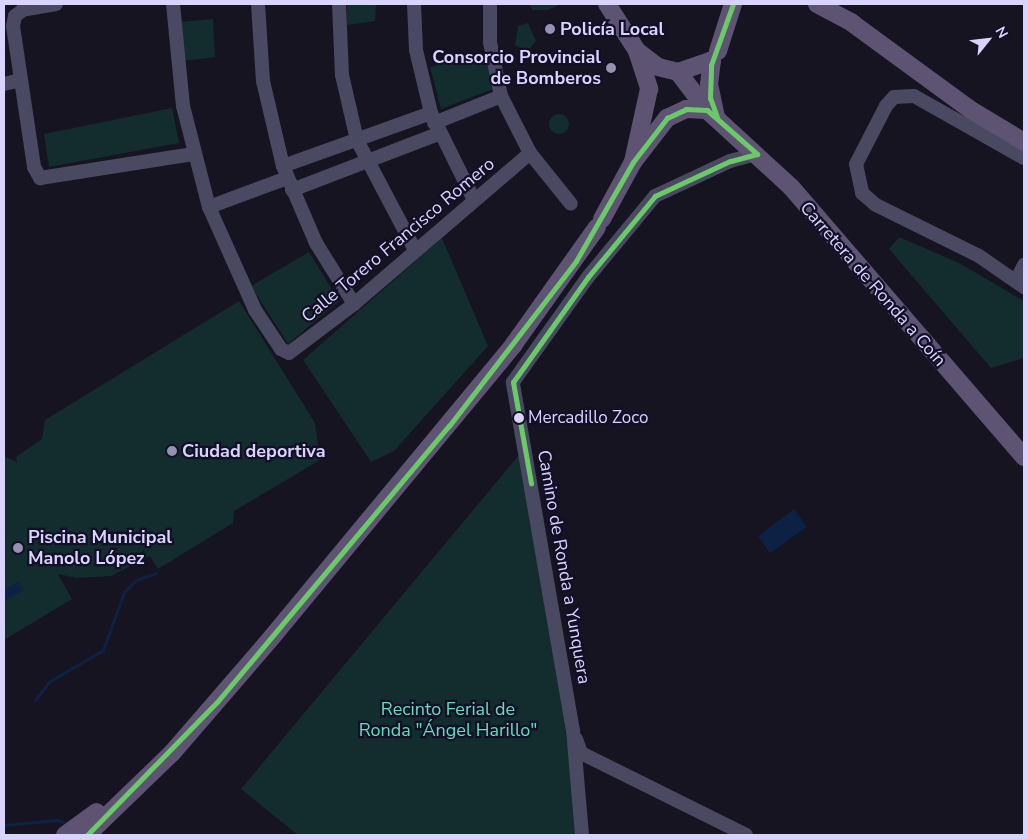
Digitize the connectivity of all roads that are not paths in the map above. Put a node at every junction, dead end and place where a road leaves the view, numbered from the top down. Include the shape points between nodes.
1 (56, 4) edge
2 (173, 4) edge
3 (258, 4) edge
4 (339, 4) edge
5 (414, 4) edge
6 (490, 4) edge
7 (607, 4) edge
8 (744, 4) edge
9 (817, 4) edge
10 (732, 10) edge
11 (637, 52) junction
12 (715, 55) junction
13 (673, 71) junction
14 (926, 76) junction
15 (20, 80) junction
16 (4, 84) edge
17 (501, 96) junction
18 (914, 96) junction
19 (961, 100) junction
20 (712, 114) junction
21 (434, 124) junction
22 (1024, 133) edge
23 (357, 140) junction
24 (744, 142) junction
25 (1024, 142) edge
26 (643, 147) junction
27 (530, 153) junction
28 (193, 154) junction
29 (757, 154) junction
30 (1024, 158) edge
31 (730, 161) junction
32 (366, 162) junction
33 (633, 162) junction
34 (287, 178) junction
35 (474, 200) junction
36 (571, 204) dead end
37 (209, 207) junction
38 (416, 250) junction
39 (1024, 266) edge
40 (1021, 283) edge
41 (354, 304) junction
42 (1024, 457) edge
43 (316, 585) junction
44 (272, 637) junction
45 (573, 732) junction
46 (65, 835) edge
47 (87, 835) edge
48 (106, 835) edge
49 (582, 835) edge
50 (746, 835) edge

1 - 15 street via 15,16
2 - 28 street via 177,68
3 - 34 street via 263,81
4 - 23 street via 342,75
5 - 21 street via 416,50
6 - 17 street via 490,42
7 - 11 main road
8 - 10 main road
9 - 14 main road via 858,27
10 - 12 main road
11 - 13 main road
11 - 33 main road via 649,102
12 - 13 main road
12 - 20 main road via 709,84
13 - 20 main road, Carretera de Ronda a Coín
13 - 26 main road
14 - 18 street
14 - 19 main road
15 - 16 street
15 - 28 street via 40,178 51,180
17 - 21 street
17 - 27 street
18 - 30 street
18 - 40 street via 894,97 886,106 856,164 862,193 876,205
19 - 22 main road
19 - 25 main road
20 - 24 main road, Carretera de Ronda a Coín
20 - 26 main road via 675,112
21 - 23 street
21 - 32 street
21 - 35 street
23 - 32 street
23 - 34 street
24 - 29 main road, Carretera de Ronda a Coín
24 - 31 street, Camino de Ronda a Yunquera
26 - 33 main road
27 - 35 street, Calle Torero Francisco Romero
27 - 36 street
28 - 37 street
29 - 31 street, Camino de Ronda a Yunquera
29 - 42 main road, Carretera de Ronda a Coín
31 - 45 street, Camino de Ronda a Yunquera via 655,196 588,277 513,382
32 - 34 street
32 - 38 street
33 - 43 main road via 600,223 514,344
34 - 37 street
34 - 41 street via 316,243
35 - 38 street, Calle Torero Francisco Romero
37 - 41 street, Calle Torero Francisco Romero via 255,310 281,349 289,353
38 - 41 street, Calle Torero Francisco Romero
39 - 40 street
43 - 44 main road
43 - 46 main road via 138,776
44 - 47 main road via 172,753
44 - 48 main road via 244,682 162,778
45 - 49 street, Camino de Ronda a Yunquera
45 - 50 street via 581,753

